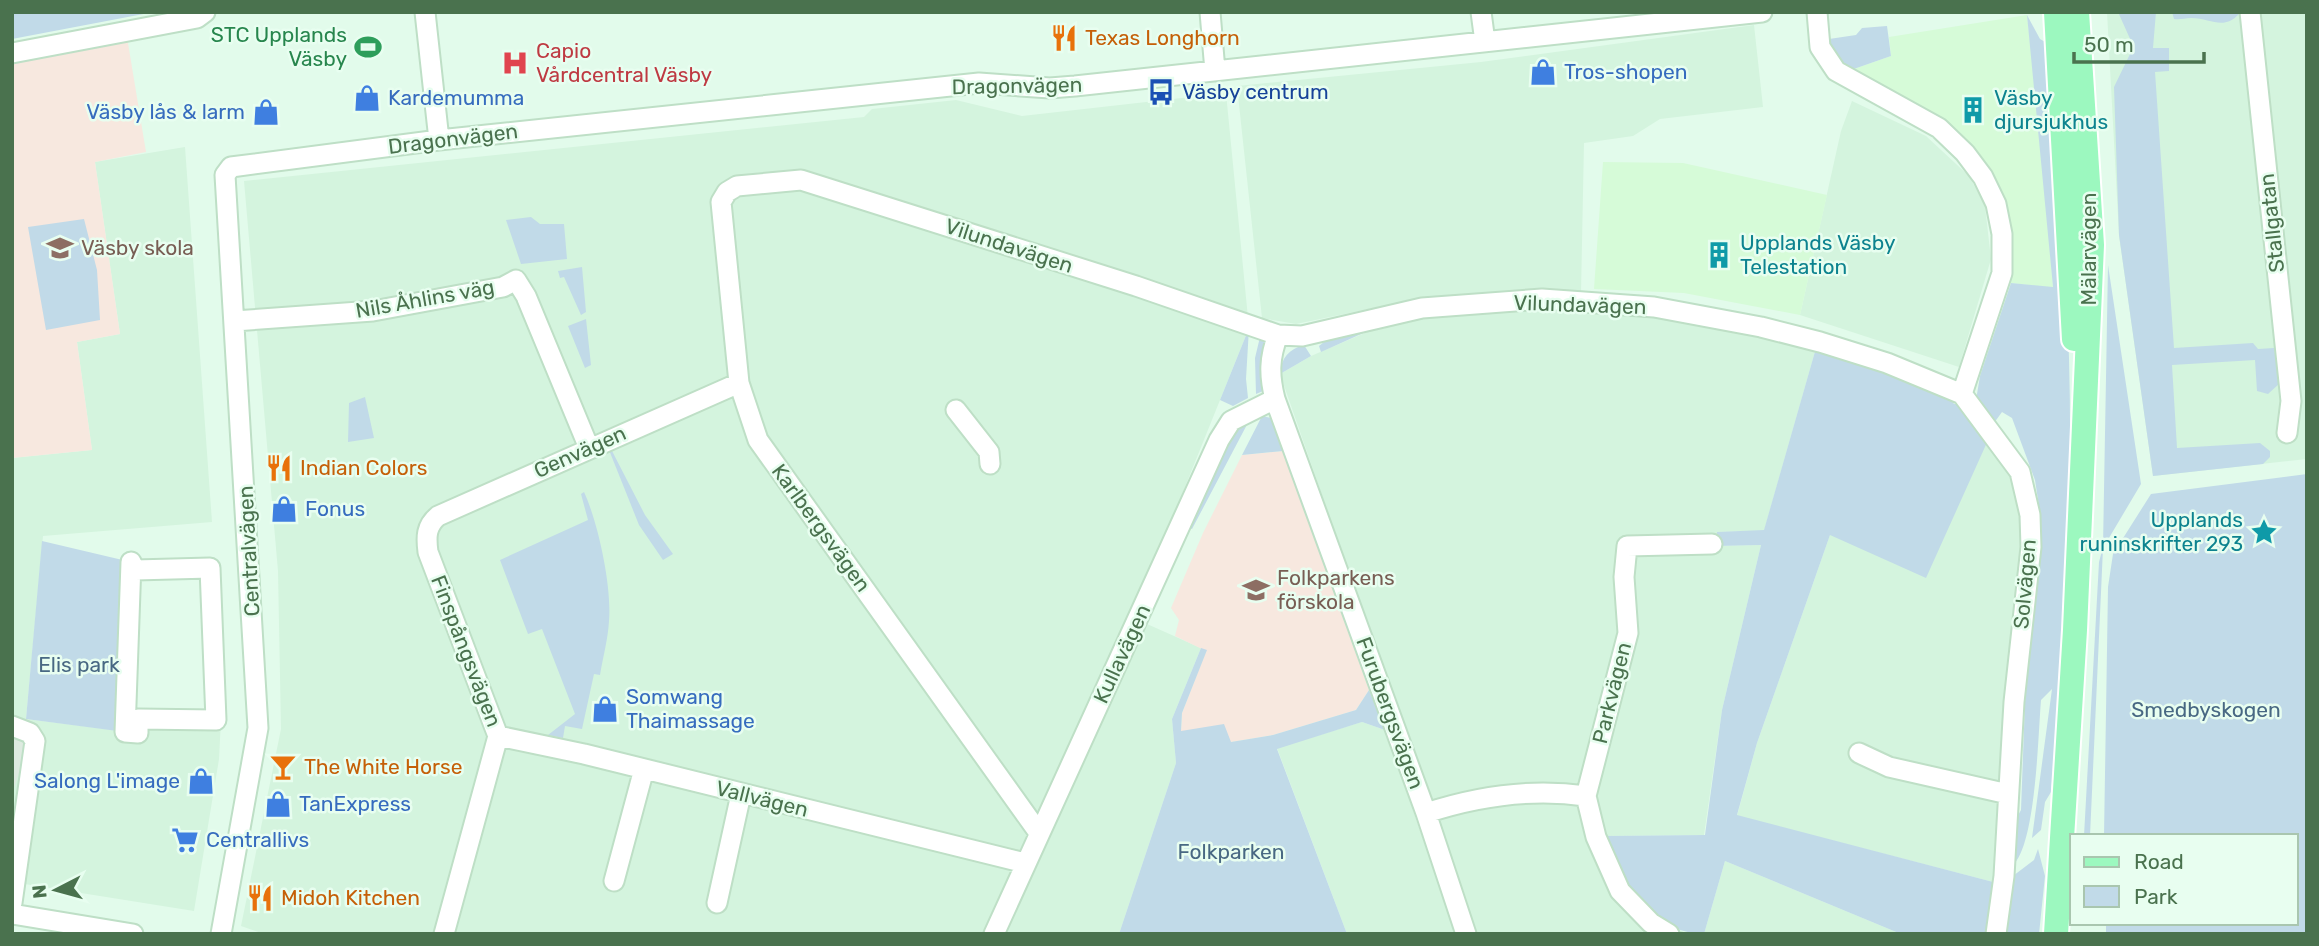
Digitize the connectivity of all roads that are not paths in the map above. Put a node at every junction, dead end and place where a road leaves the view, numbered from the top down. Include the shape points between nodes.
1 (205, 12) edge
2 (425, 12) edge
3 (1210, 12) edge
4 (1481, 12) edge
5 (1762, 12) edge
6 (1817, 12) edge
7 (2056, 12) edge
8 (2077, 12) edge
9 (2250, 12) edge
10 (1485, 42) junction
11 (12, 53) edge
12 (1215, 71) junction
13 (439, 140) junction
14 (230, 167) joint
15 (737, 186) joint
16 (234, 321) junction
17 (1278, 335) junction
18 (739, 383) junction
19 (1962, 394) junction
20 (1275, 399) junction
21 (956, 410) dead end
22 (2287, 433) dead end
23 (589, 448) junction
24 (990, 464) dead end
25 (2082, 486) junction
26 (428, 530) joint
27 (1713, 544) dead end
28 (216, 720) joint
29 (12, 726) edge
30 (498, 736) junction
31 (1859, 753) dead end
32 (644, 769) junction
33 (741, 794) junction
34 (2008, 794) junction
35 (1586, 796) junction
36 (1426, 813) junction
37 (1039, 833) junction
38 (1026, 863) junction
39 (614, 881) dead end
40 (12, 903) edge
41 (717, 903) dead end
42 (12, 914) edge
43 (133, 934) edge
44 (222, 934) edge
45 (444, 934) edge
46 (994, 934) edge
47 (1466, 934) edge
48 (1670, 934) edge
49 (1996, 934) edge
50 (2056, 934) edge

1 - 11 street via 197,18
2 - 13 street
3 - 12 street
4 - 10 street
5 - 10 street, Dragonvägen
6 - 19 street via 1820,47 1836,71 1939,128 1965,153 1996,204 2002,273
7 - 25 main road, Mälarvägen
8 - 25 main road, Mälarvägen via 2092,244
9 - 22 street, Stallgatan via 2291,401
10 - 12 street, Dragonvägen
12 - 13 street, Dragonvägen via 1050,88 979,83
13 - 14 street, Dragonvägen
14 - 16 street, Centralvägen via 225,174
15 - 17 street, Vilundavägen via 801,180
15 - 18 street, Karlbergsvägen via 721,202
16 - 23 street, Nils Åhlins väg via 373,311 502,287 516,280
16 - 44 street, Centralvägen via 258,729
17 - 19 street, Vilundavägen via 1302,335 1422,308 1542,299 1654,307 1819,342 1887,363
17 - 20 street, Furubergsvägen via 1270,354
18 - 23 street, Genvägen
18 - 37 street, Karlbergsvägen via 758,440
19 - 34 street, Solvägen via 2020,472 2031,514
20 - 36 street, Furubergsvägen
20 - 37 street, Kullavägen via 1231,421 1219,440
21 - 24 street via 989,452
23 - 26 street, Genvägen via 438,516
25 - 50 main road, Mälarvägen
26 - 30 street, Finspångsvägen via 430,557
27 - 35 street, Parkvägen via 1626,546 1628,633
28 - 28 street via 210,568 135,570 131,562 125,732 138,733 138,719
29 - 40 street via 35,740
30 - 32 street, Vallvägen
30 - 45 street, Finspångsvägen
31 - 34 street via 1889,767
32 - 33 street, Vallvägen
32 - 39 street
33 - 38 street, Vallvägen
33 - 41 street
34 - 49 street, Solvägen
35 - 36 street via 1513,794 1467,800
35 - 48 street, Parkvägen via 1596,837 1620,891 1651,923
36 - 47 street, Furubergsvägen
37 - 38 street, Kullavägen
38 - 46 street, Kullavägen
42 - 43 street

